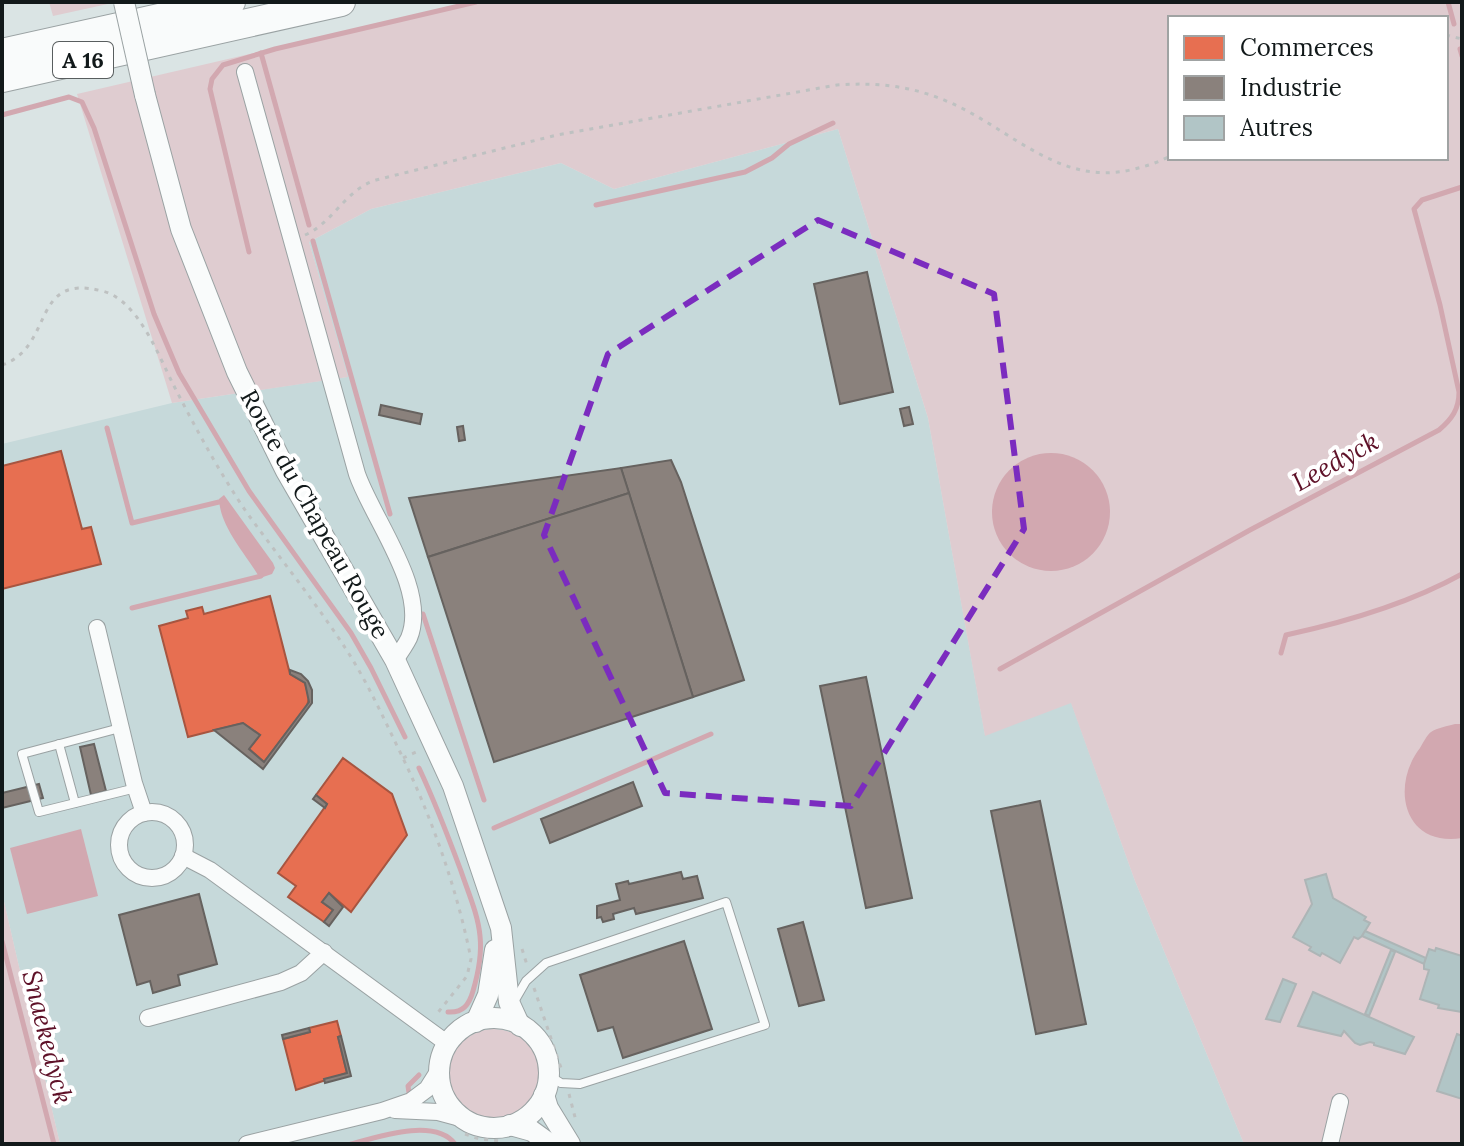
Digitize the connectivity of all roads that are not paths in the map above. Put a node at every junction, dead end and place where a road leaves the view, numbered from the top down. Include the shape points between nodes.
1 (124, 2) edge
2 (195, 2) edge
3 (231, 2) edge
4 (341, 2) edge
5 (79, 36) junction
6 (2, 53) edge
7 (245, 72) dead end
8 (2, 78) edge
9 (97, 628) dead end
10 (395, 660) junction
11 (121, 728) junction
12 (59, 744) junction
13 (136, 788) junction
14 (75, 803) junction
15 (144, 813) junction
16 (183, 856) junction
17 (495, 906) junction
18 (324, 952) junction
19 (516, 1017) junction
20 (148, 1018) dead end
21 (476, 1022) junction
22 (448, 1044) junction
23 (439, 1070) junction
24 (546, 1085) junction
25 (1340, 1102) dead end
26 (382, 1111) junction
27 (460, 1124) junction
28 (509, 1132) junction
29 (247, 1144) edge
30 (550, 1144) edge
31 (570, 1144) edge
32 (1330, 1144) edge

1 - 10 street, Route du Chapeau Rouge, bridge via 181,229 237,372 286,471
2 - 5 highway
3 - 5 highway, A 16
4 - 8 highway, A 16
5 - 6 highway, A 16
7 - 10 street, Route du Chapeau Rouge via 360,484 410,587 410,633
9 - 11 street
10 - 17 street, Route du Chapeau Rouge via 453,786
11 - 12 lane
11 - 13 street
12 - 14 lane
12 - 14 lane via 22,754 39,812
13 - 14 lane
13 - 15 street
15 - 16 street via 175,822 184,840
15 - 16 street via 121,834 120,851 128,867 157,878 173,871
16 - 18 street
17 - 19 street, Route du Chapeau Rouge
17 - 21 street, Route du Chapeau Rouge via 494,966
18 - 20 street via 301,973 281,982
18 - 22 street
19 - 21 street
19 - 24 street via 541,1046 547,1060
19 - 24 lane via 526,981 546,963 726,902 765,1025 580,1084
21 - 22 street
22 - 23 street
23 - 26 street via 421,1094
23 - 27 street via 441,1088
24 - 28 street via 529,1115
24 - 31 street via 548,1108
25 - 32 street
26 - 27 street via 427,1111
26 - 29 street
27 - 28 street
28 - 30 street via 532,1131

